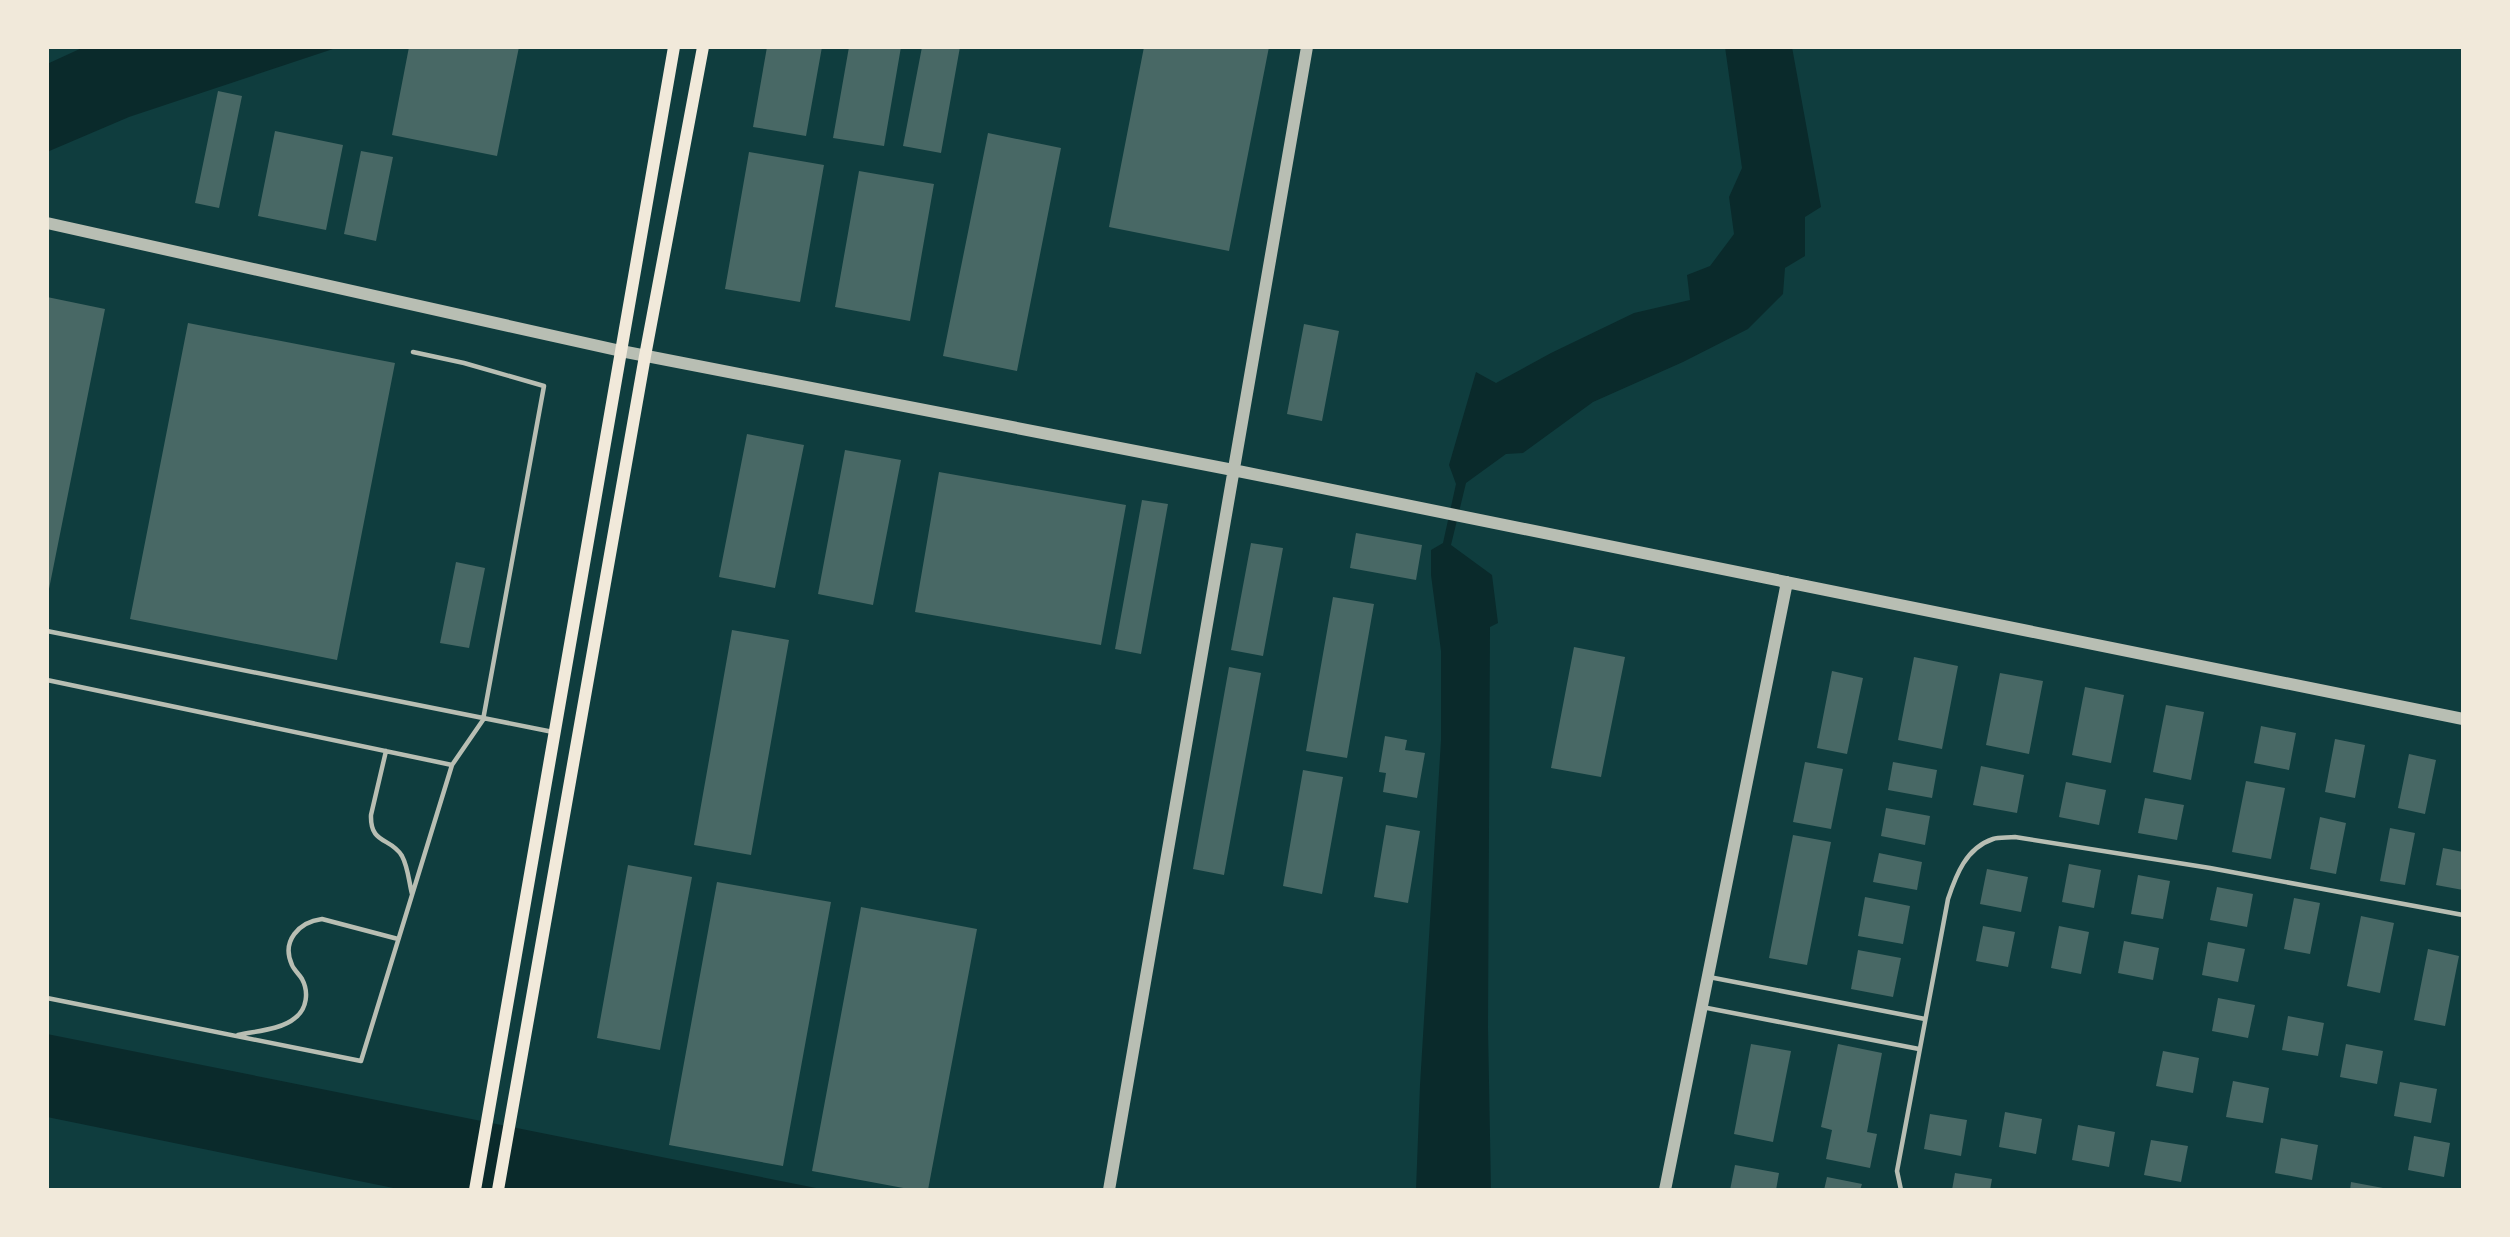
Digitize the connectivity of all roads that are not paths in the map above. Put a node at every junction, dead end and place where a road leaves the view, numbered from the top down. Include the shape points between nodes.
1 (674, 47) edge
2 (703, 47) edge
3 (1307, 47) edge
4 (47, 223) edge
5 (621, 351) junction
6 (412, 352) dead end
7 (645, 356) junction
8 (1233, 470) junction
9 (1787, 582) junction
10 (47, 631) edge
11 (47, 680) edge
12 (2463, 719) edge
13 (482, 720) junction
14 (554, 732) junction
15 (386, 751) junction
16 (452, 765) junction
17 (412, 895) junction
18 (2463, 915) edge
19 (398, 939) junction
20 (1707, 977) junction
21 (47, 999) edge
22 (1701, 1007) junction
23 (1925, 1019) junction
24 (233, 1035) junction
25 (1919, 1049) junction
26 (475, 1190) edge
27 (498, 1190) edge
28 (1110, 1190) edge
29 (1665, 1190) edge
30 (1901, 1190) edge

1 - 5 main road
2 - 7 main road
3 - 8 street
4 - 5 street
5 - 7 street
5 - 14 main road
6 - 13 lane via 544,386
7 - 8 street
7 - 27 main road
8 - 9 street
8 - 28 street
9 - 12 street
9 - 20 street
10 - 13 lane
11 - 15 lane
13 - 14 lane
13 - 16 lane
14 - 26 main road
15 - 16 lane
15 - 17 lane via 370,826 375,836 404,859
16 - 17 lane
17 - 19 lane
18 - 23 lane via 2210,868 2015,837 1992,839 1958,868
19 - 24 lane via 361,1061
19 - 24 lane via 322,919 310,921 298,928 289,954 306,991 298,1017 287,1024
20 - 22 street
20 - 23 lane
21 - 24 lane
22 - 25 lane
22 - 29 street
23 - 25 lane
25 - 30 lane via 1897,1171

